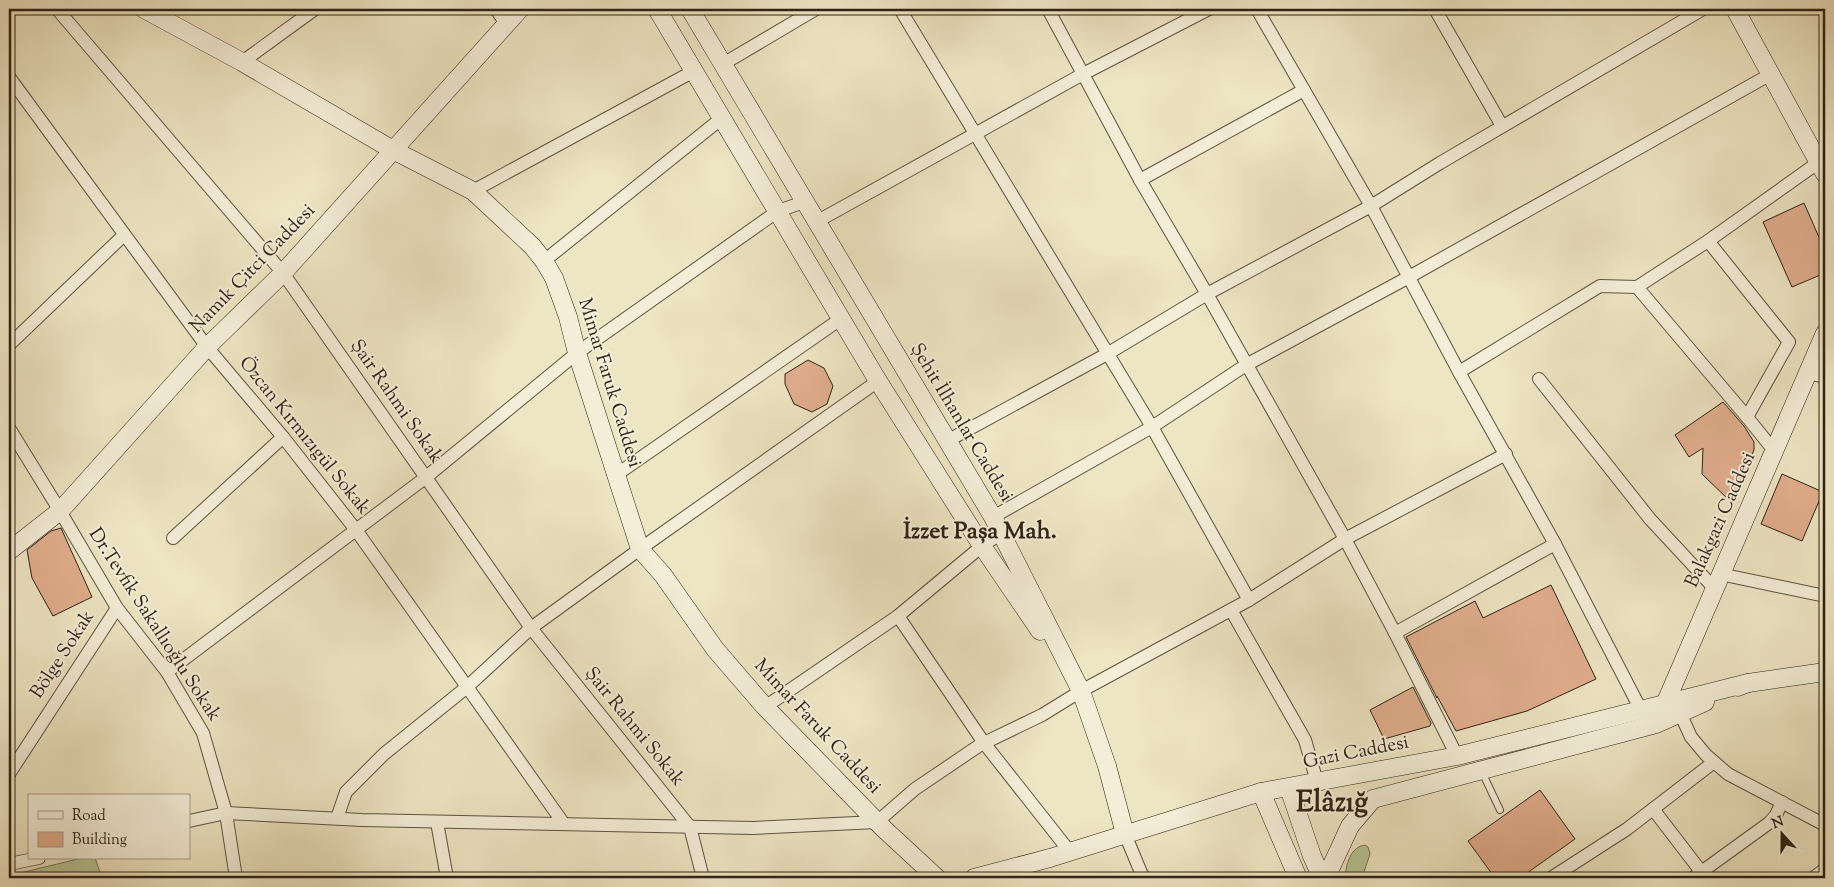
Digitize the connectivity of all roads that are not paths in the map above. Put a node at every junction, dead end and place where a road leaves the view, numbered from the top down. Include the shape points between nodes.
1 (57, 9) edge
2 (144, 9) edge
3 (315, 9) edge
4 (496, 9) edge
5 (520, 9) edge
6 (657, 9) edge
7 (690, 9) edge
8 (816, 9) edge
9 (900, 9) edge
10 (1048, 9) edge
11 (1209, 9) edge
12 (1257, 9) edge
13 (1436, 9) edge
14 (1703, 9) edge
15 (1735, 9) edge
16 (506, 24) junction
17 (242, 62) junction
18 (722, 64) junction
19 (694, 71) junction
20 (1083, 74) junction
21 (1771, 74) junction
22 (9, 77) edge
23 (1304, 90) junction
24 (722, 118) junction
25 (1502, 126) junction
26 (975, 133) junction
27 (393, 150) junction
28 (1822, 168) edge
29 (1140, 180) junction
30 (472, 191) junction
31 (804, 202) junction
32 (1371, 206) junction
33 (778, 211) junction
34 (816, 222) junction
35 (124, 235) junction
36 (1708, 241) junction
37 (544, 261) junction
38 (283, 273) junction
39 (1410, 277) junction
40 (1637, 287) junction
41 (1207, 294) junction
42 (842, 318) junction
43 (1825, 333) edge
44 (9, 345) edge
45 (207, 347) junction
46 (577, 353) junction
47 (1107, 354) junction
48 (1246, 365) junction
49 (1459, 372) junction
50 (1807, 373) junction
51 (1825, 377) edge
52 (1540, 379) dead end
53 (878, 381) junction
54 (1747, 417) junction
55 (1152, 427) junction
56 (9, 428) edge
57 (283, 437) junction
58 (947, 441) junction
59 (1775, 452) junction
60 (1506, 454) junction
61 (616, 474) junction
62 (425, 478) junction
63 (60, 511) junction
64 (997, 525) junction
65 (356, 530) junction
66 (173, 538) dead end
67 (1345, 539) junction
68 (1555, 544) junction
69 (982, 546) junction
70 (640, 549) junction
71 (9, 551) edge
72 (1717, 581) junction
73 (1825, 596) edge
74 (1249, 600) junction
75 (116, 608) junction
76 (1231, 610) junction
77 (898, 616) junction
78 (531, 628) junction
79 (1395, 633) junction
80 (167, 672) junction
81 (1825, 672) edge
82 (1748, 683) junction
83 (467, 687) junction
84 (1081, 691) junction
85 (1665, 704) junction
86 (765, 707) junction
87 (1641, 710) junction
88 (1680, 713) junction
89 (1656, 724) junction
90 (984, 743) junction
91 (1457, 756) junction
92 (1714, 762) junction
93 (1482, 771) junction
94 (9, 774) edge
95 (1317, 782) junction
96 (1289, 788) junction
97 (1261, 792) junction
98 (1782, 802) junction
99 (1653, 809) junction
100 (1500, 810) dead end
101 (226, 813) junction
102 (337, 818) junction
103 (190, 821) edge
104 (437, 822) junction
105 (877, 822) junction
106 (564, 824) junction
107 (1825, 825) edge
108 (690, 827) junction
109 (1125, 834) junction
110 (1070, 852) junction
111 (29, 860) edge
112 (9, 864) edge
113 (1825, 869) edge
114 (1700, 876) edge
115 (236, 878) edge
116 (447, 878) edge
117 (703, 878) edge
118 (937, 878) edge
119 (974, 878) edge
120 (1146, 878) edge
121 (1298, 878) edge
122 (1322, 878) edge
123 (1326, 878) edge
124 (1551, 878) edge
125 (1814, 878) edge

1 - 38 street, Şair Rahmi Sokak
2 - 17 street, Mimar Faruk Caddesi
3 - 17 street
4 - 16 street
5 - 16 street, Namık Çitci Caddesi
6 - 19 street
7 - 18 street, Şehit İlhanlar Caddesi
8 - 18 street
9 - 26 street
10 - 20 street
11 - 20 street
12 - 23 street
13 - 25 street
14 - 25 street
15 - 21 street
16 - 27 street, Namık Çitci Caddesi
17 - 27 street, Mimar Faruk Caddesi
18 - 31 street, Şehit İlhanlar Caddesi
19 - 24 street
19 - 30 street
20 - 26 street
20 - 29 street
21 - 28 street
21 - 39 street
22 - 35 street, Özcan Kırmızıgül Sokak
23 - 29 street
23 - 32 street
24 - 33 street
24 - 37 street
25 - 32 street
26 - 34 street
26 - 47 street
27 - 30 street, Mimar Faruk Caddesi
27 - 38 street, Namık Çitci Caddesi
28 - 36 street
29 - 41 street
30 - 37 street, Mimar Faruk Caddesi
31 - 33 street
31 - 34 street, Şehit İlhanlar Caddesi
32 - 39 street
32 - 41 street
33 - 42 street
33 - 46 street
34 - 58 street, Şehit İlhanlar Caddesi
35 - 44 street
35 - 45 street, Özcan Kırmızıgül Sokak
36 - 40 street
36 - 54 street via 1789,342
37 - 46 street, Mimar Faruk Caddesi via 554,278
38 - 45 street, Namık Çitci Caddesi
38 - 62 street, Şair Rahmi Sokak
39 - 48 street
39 - 49 street
40 - 49 street via 1600,286
40 - 54 street
41 - 47 street
41 - 48 street
42 - 53 street
42 - 61 street
43 - 50 street, Balakgazi Caddesi
45 - 57 street, Özcan Kırmızıgül Sokak
45 - 63 street, Namık Çitci Caddesi
46 - 61 street, Mimar Faruk Caddesi
46 - 62 street
47 - 55 street
47 - 58 street
48 - 55 street
48 - 67 street
49 - 60 street
50 - 51 street
50 - 59 street, Balakgazi Caddesi
52 - 72 street via 1650,519
53 - 69 street
53 - 70 street
54 - 59 street
55 - 64 street
55 - 74 street
56 - 63 street, Dr.Tevfik Sakallıoğlu Sokak
57 - 65 street, Özcan Kırmızıgül Sokak
57 - 66 street
58 - 64 street, Şehit İlhanlar Caddesi
59 - 72 street, Balakgazi Caddesi
60 - 67 street
60 - 68 street
61 - 70 street, Mimar Faruk Caddesi
62 - 65 street
62 - 78 street, Şair Rahmi Sokak
63 - 71 street, Namık Çitci Caddesi
63 - 75 street, Dr.Tevfik Sakallıoğlu Sokak
64 - 69 street
64 - 84 street, Şehit İlhanlar Caddesi
65 - 80 street
65 - 83 street, Özcan Kırmızıgül Sokak
67 - 74 street
67 - 79 street
68 - 79 street
68 - 87 street
69 - 77 street
69 - 84 street
70 - 78 street
70 - 86 street, Mimar Faruk Caddesi via 663,575 715,648
72 - 73 street
72 - 85 street, Balakgazi Caddesi
74 - 76 street
75 - 80 street, Dr.Tevfik Sakallıoğlu Sokak
75 - 94 street, Bölge Sokak
76 - 84 street
76 - 95 street via 1305,740
77 - 86 street
77 - 90 street
78 - 83 street
78 - 108 street, Şair Rahmi Sokak
79 - 91 street
80 - 101 street, Dr.Tevfik Sakallıoğlu Sokak via 203,733
81 - 82 street
82 - 85 street, Gazi Caddesi
82 - 88 street
83 - 102 street via 384,754 346,792
83 - 106 street, Özcan Kırmızıgül Sokak
84 - 90 street via 1042,715
84 - 109 street via 1107,766
85 - 87 street, Gazi Caddesi
85 - 89 street, Balakgazi Caddesi
86 - 105 street, Mimar Faruk Caddesi
87 - 91 street, Gazi Caddesi
88 - 89 street
88 - 92 street via 1691,737
89 - 93 street
90 - 105 street via 915,788
90 - 110 street
91 - 95 street, Gazi Caddesi
92 - 98 street via 1728,774
92 - 99 street
93 - 100 lane
93 - 123 street via 1373,800 1350,826
95 - 96 street, Gazi Caddesi
96 - 97 street, Gazi Caddesi
96 - 122 street
97 - 109 street, Gazi Caddesi
97 - 121 street
98 - 107 street
98 - 114 street via 1769,823
99 - 114 street
99 - 124 street
101 - 102 street
101 - 103 street
101 - 115 street, Dr.Tevfik Sakallıoğlu Sokak
102 - 104 street
104 - 106 street
104 - 116 street
105 - 108 street via 753,828
105 - 118 street, Mimar Faruk Caddesi
106 - 108 street
108 - 117 street
109 - 110 street, Gazi Caddesi
109 - 120 street
110 - 119 street, Gazi Caddesi
111 - 112 street
113 - 125 street

